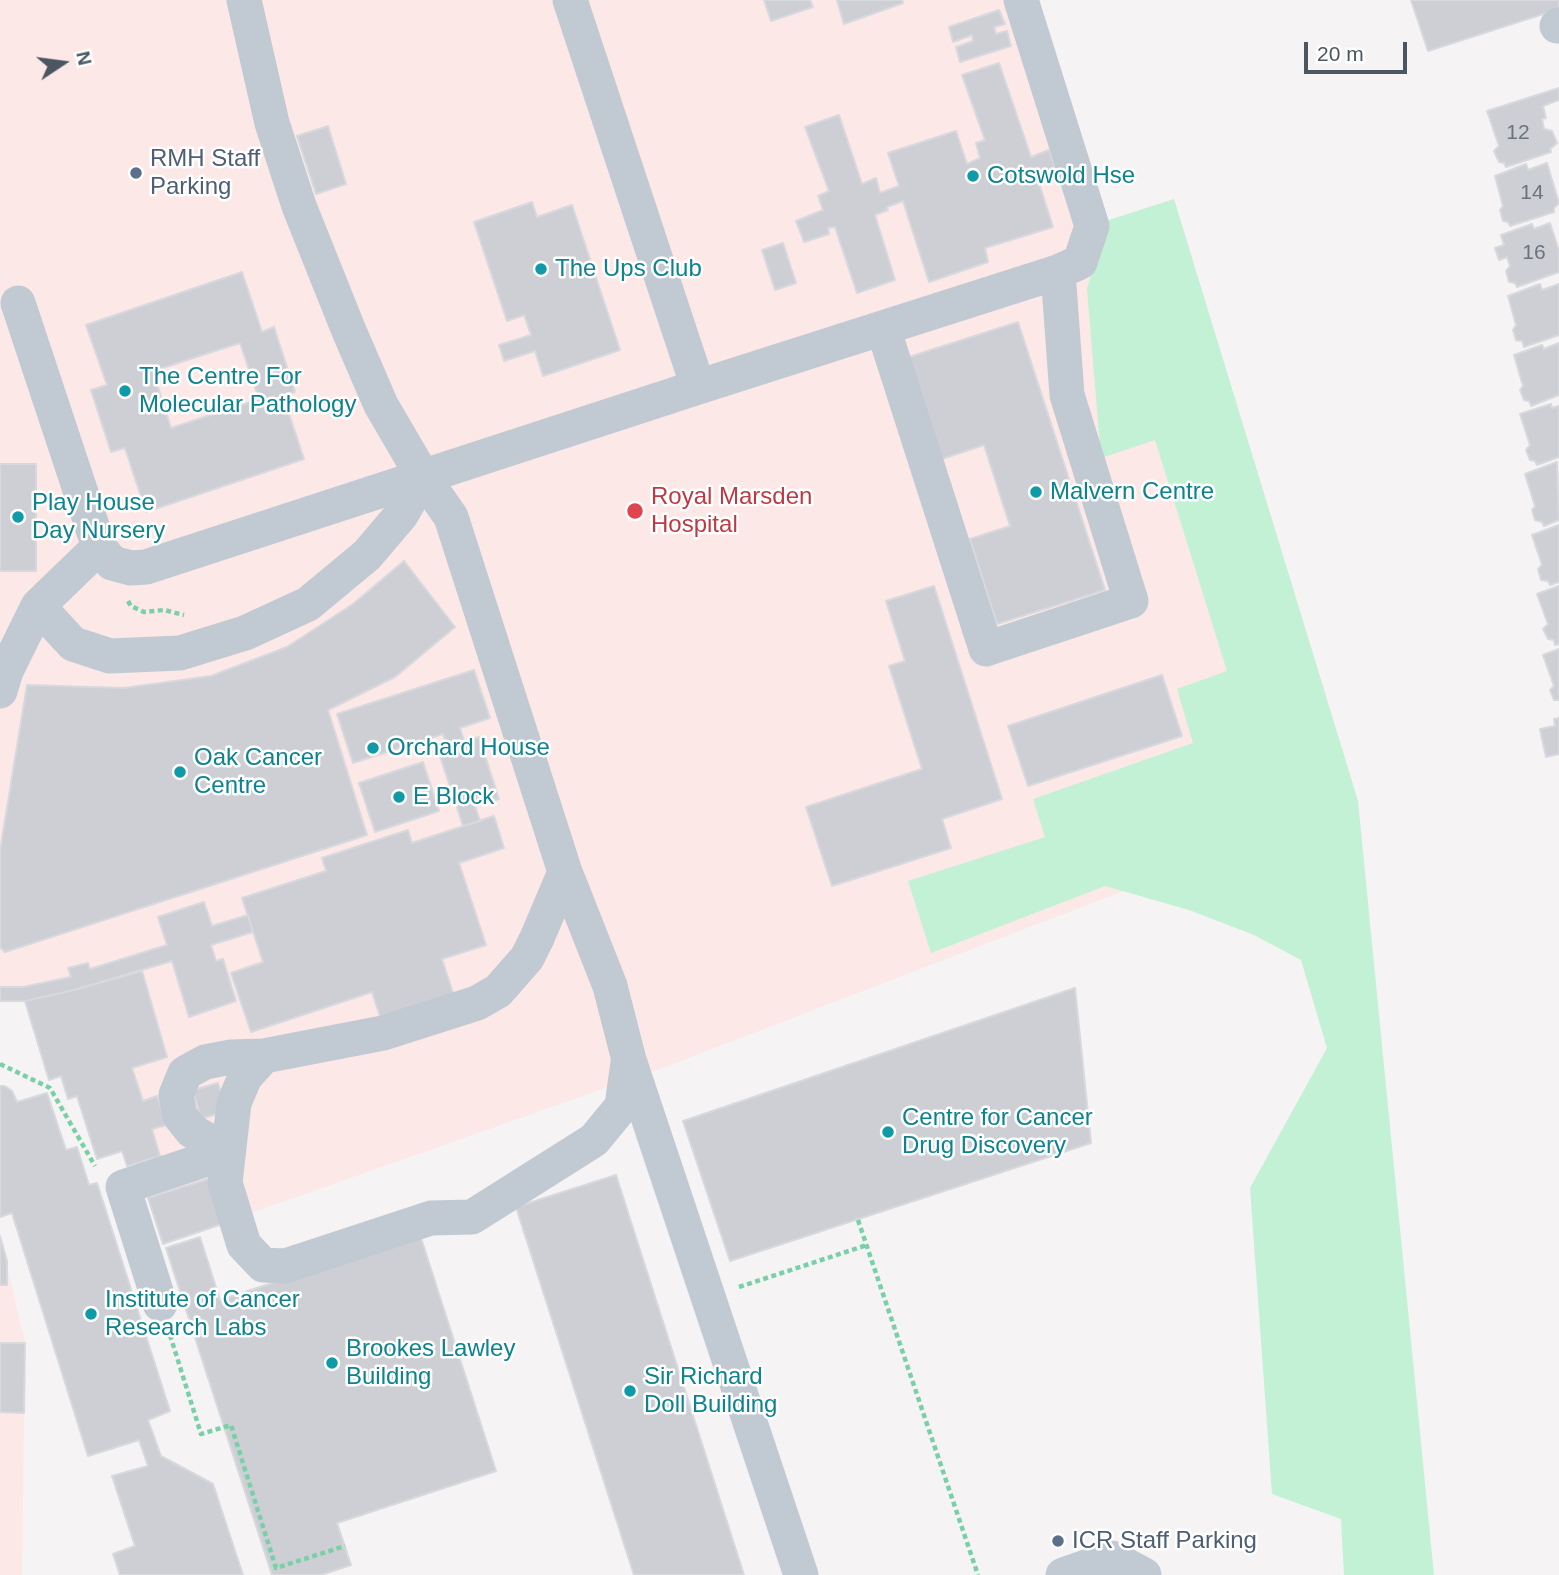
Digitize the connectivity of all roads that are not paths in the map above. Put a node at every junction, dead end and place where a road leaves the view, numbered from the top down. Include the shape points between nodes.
1 (244, 0) edge
2 (570, 0) edge
3 (1021, 0) edge
4 (1058, 272) junction
5 (15, 325) edge
6 (883, 328) junction
7 (698, 387) junction
8 (423, 477) junction
9 (106, 555) junction
10 (38, 606) junction
11 (0, 691) edge
12 (565, 872) junction
13 (264, 1056) junction
14 (629, 1060) junction
15 (228, 1152) junction
16 (160, 1304) road end
17 (801, 1575) edge
18 (1063, 1575) edge
19 (1144, 1575) edge

1 - 8 street via 272,123 299,206 381,405
2 - 7 street
3 - 4 street via 1092,226 1080,262
4 - 6 street
4 - 6 street via 1067,395 1131,601 986,649
5 - 9 street
6 - 7 street
7 - 8 street
8 - 9 street via 146,567 131,568
8 - 10 street via 401,515 367,555 309,604 245,633 180,653 110,656 73,644
8 - 12 street via 451,517
9 - 10 street
10 - 11 street
12 - 13 street via 527,958 498,991 477,1003 383,1033
12 - 14 street via 610,986
13 - 15 street via 245,1077 234,1103
13 - 15 street via 205,1062 185,1073 176,1095 180,1116 192,1131
14 - 15 street via 622,1106 594,1140 472,1217 431,1218 285,1266 263,1265 244,1245 225,1183
14 - 17 street
15 - 16 street via 123,1187
18 - 19 street via 1112,1558

